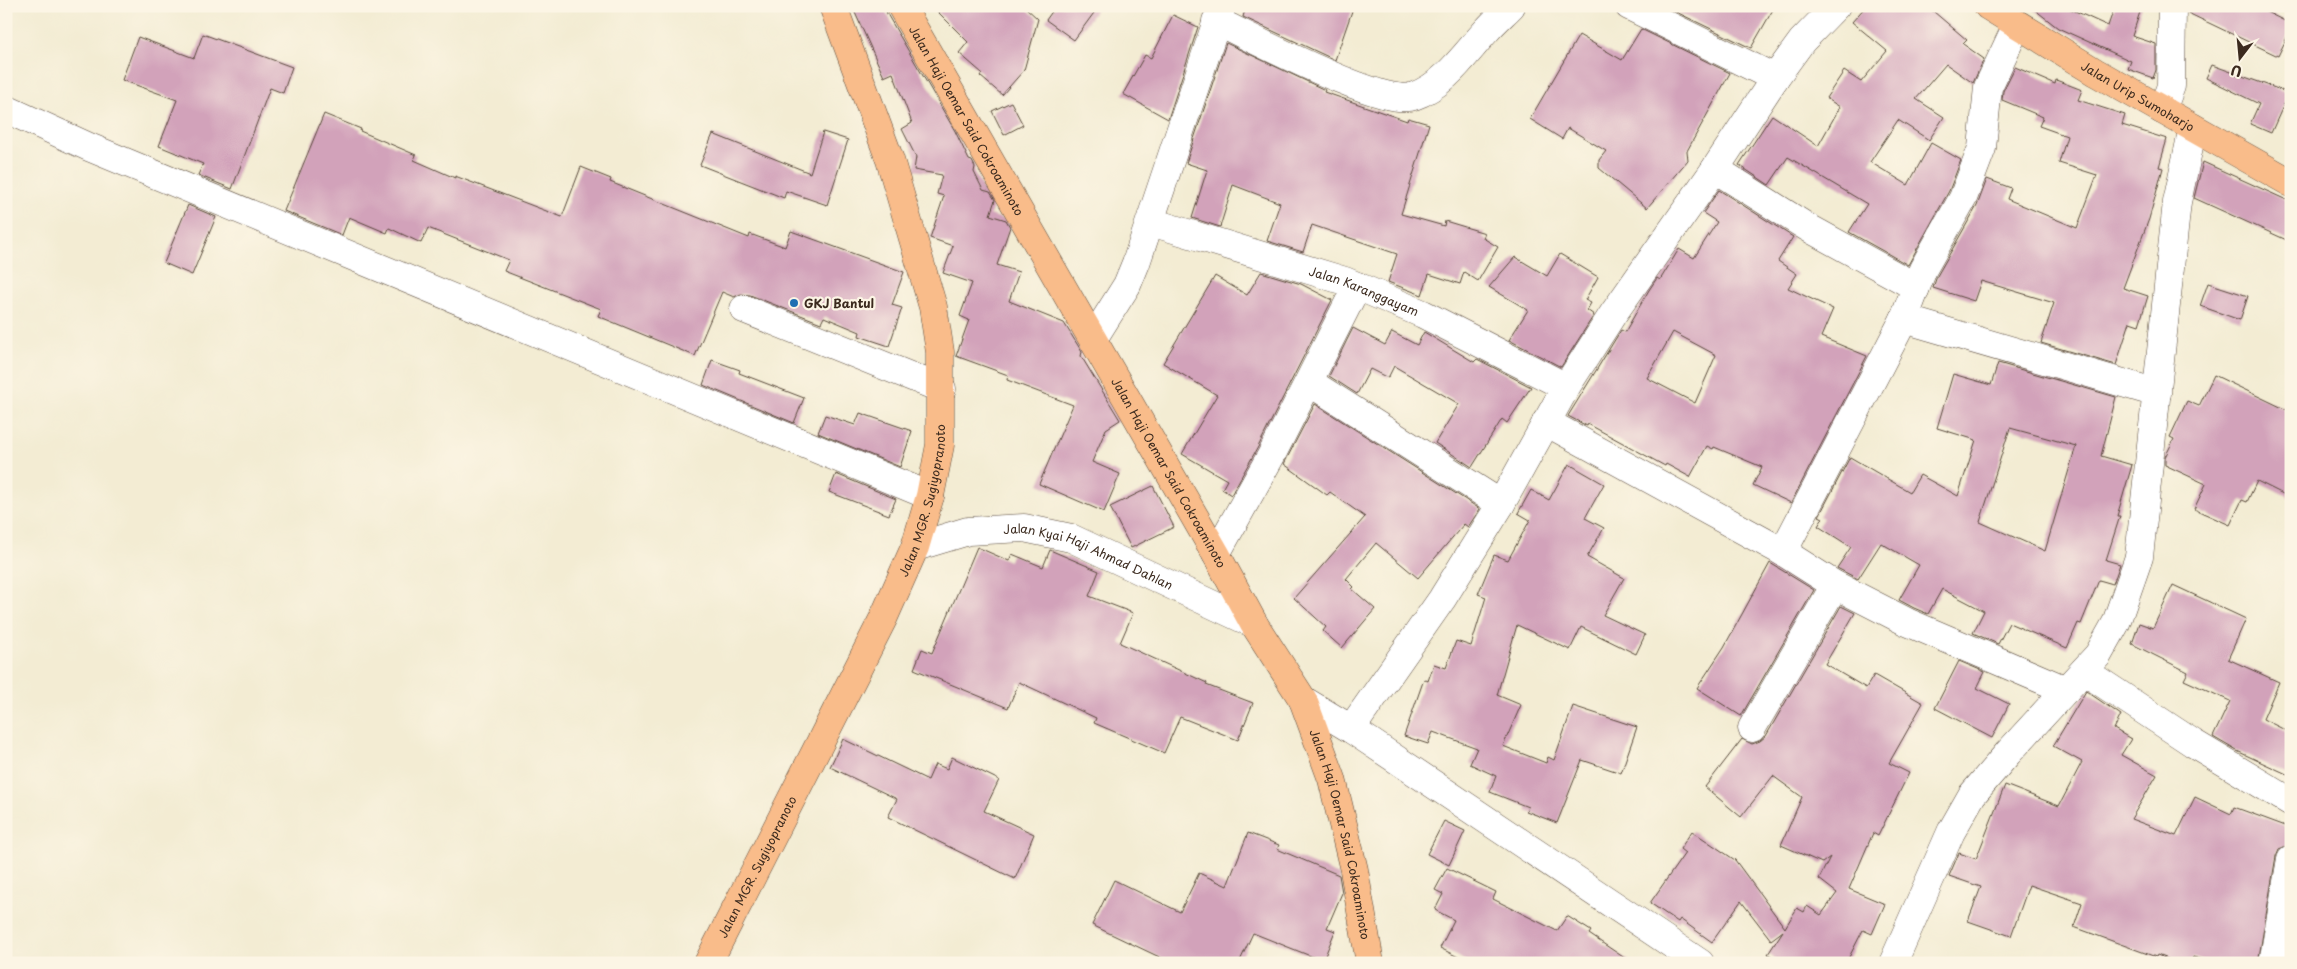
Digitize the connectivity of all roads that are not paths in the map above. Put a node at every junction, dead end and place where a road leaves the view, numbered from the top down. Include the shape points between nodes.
1 (833, 6) edge
2 (901, 6) edge
3 (1511, 6) edge
4 (1629, 6) edge
5 (1836, 6) edge
6 (1988, 6) edge
7 (2172, 6) edge
8 (1219, 13) edge
9 (2017, 25) junction
10 (1775, 78) junction
11 (6, 109) edge
12 (2162, 110) junction
13 (2193, 128) junction
14 (1714, 170) junction
15 (2291, 183) edge
16 (1151, 222) junction
17 (1357, 286) junction
18 (1916, 287) junction
19 (744, 308) dead end
20 (1904, 319) junction
21 (1093, 339) junction
22 (1309, 382) junction
23 (1566, 387) junction
24 (942, 389) junction
25 (2157, 393) junction
26 (1546, 422) junction
27 (930, 496) junction
28 (1501, 504) junction
29 (916, 547) junction
30 (1783, 552) junction
31 (1216, 554) junction
32 (1835, 585) junction
33 (1254, 624) junction
34 (2075, 681) junction
35 (1303, 700) junction
36 (1752, 728) dead end
37 (1351, 729) junction
38 (2291, 802) edge
39 (2291, 859) edge
40 (708, 963) edge
41 (1370, 963) edge
42 (1700, 963) edge
43 (1893, 963) edge
44 (2273, 963) edge

1 - 24 main road, Jalan MGR. Sugiyopranoto via 890,160 934,307
2 - 21 main road, Jalan Haji Oemar Said Cokroaminoto
3 - 8 street via 1439,82 1413,97 1398,98 1340,78
4 - 10 street
5 - 10 street via 1802,41
6 - 9 main road, Jalan Urip Sumoharjo
7 - 12 street via 2171,86
8 - 16 street
9 - 12 main road, Jalan Urip Sumoharjo
9 - 18 street via 1988,87 1982,148 1966,190
10 - 14 street
11 - 27 street
12 - 13 main road, Jalan Urip Sumoharjo
13 - 15 main road, Jalan Urip Sumoharjo
13 - 25 street via 2176,202
14 - 18 street via 1807,227
14 - 23 street
16 - 17 street, Jalan Karanggayam
16 - 21 street via 1127,285
17 - 22 street
17 - 23 street, Jalan Karanggayam via 1423,314
18 - 20 street
19 - 24 street
20 - 25 street
20 - 30 street
21 - 31 main road, Jalan Haji Oemar Said Cokroaminoto
22 - 28 street
22 - 31 street
23 - 26 street
24 - 27 main road, Jalan MGR. Sugiyopranoto via 940,445
25 - 34 street via 2139,557 2116,624 2098,655
26 - 28 street
26 - 30 street
27 - 29 main road, Jalan MGR. Sugiyopranoto
28 - 37 street via 1442,599
29 - 33 street, Jalan Kyai Haji Ahmad Dahlan via 968,531 1024,528 1071,538
29 - 40 main road, Jalan MGR. Sugiyopranoto via 883,619
30 - 32 street
31 - 33 main road, Jalan Haji Oemar Said Cokroaminoto
32 - 34 street via 1907,622
32 - 36 street
33 - 35 main road, Jalan Haji Oemar Said Cokroaminoto
34 - 38 street via 2193,744
34 - 43 street via 1972,795 1951,832
35 - 37 street
35 - 41 main road, Jalan Haji Oemar Said Cokroaminoto via 1332,779 1354,870
37 - 42 street
39 - 44 street

